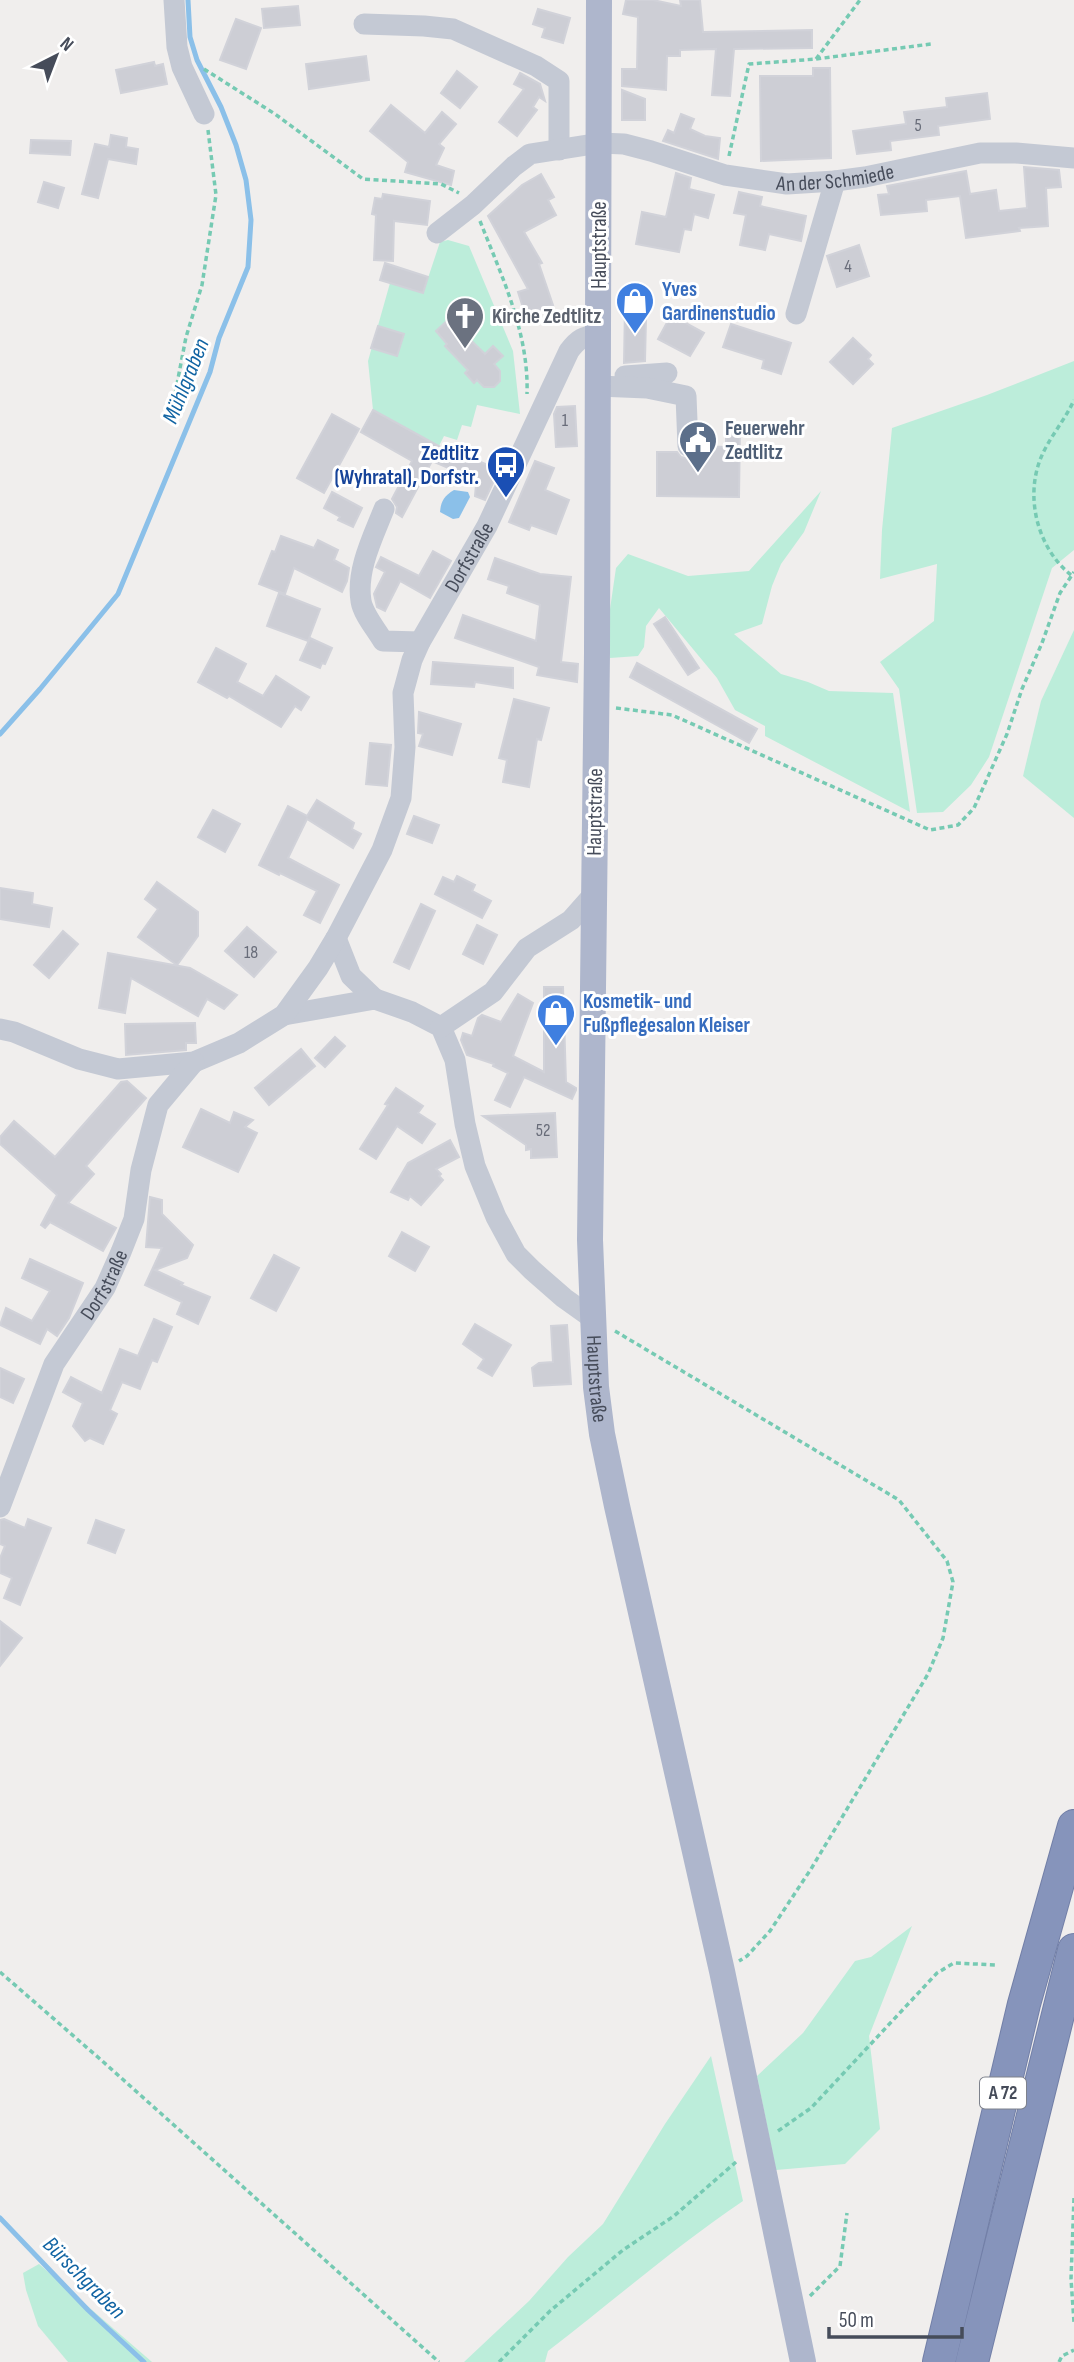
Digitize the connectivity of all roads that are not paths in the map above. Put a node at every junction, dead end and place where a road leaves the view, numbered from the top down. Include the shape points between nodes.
1 (174, 0) edge
2 (599, 0) edge
3 (364, 24) dead end
4 (204, 114) road end
5 (600, 143) junction
6 (559, 150) junction
7 (1074, 158) edge
8 (835, 181) junction
9 (437, 233) dead end
10 (796, 314) dead end
11 (599, 335) junction
12 (667, 373) dead end
13 (598, 382) junction
14 (688, 446) dead end
15 (384, 509) dead end
16 (383, 641) junction
17 (420, 642) junction
18 (407, 677) junction
19 (594, 894) junction
20 (336, 938) junction
21 (375, 999) junction
22 (284, 1015) junction
23 (441, 1027) junction
24 (0, 1029) edge
25 (194, 1062) junction
26 (592, 1318) junction
27 (0, 1507) edge
28 (1074, 1826) edge
29 (1074, 1950) edge
30 (803, 2362) edge
31 (939, 2362) edge
32 (972, 2362) edge

1 - 4 street via 182,67
2 - 5 main road, Hauptstraße
3 - 6 street via 453,29 536,66 559,81
5 - 6 street
5 - 8 street, An der Schmiede via 651,150 725,175 787,184
5 - 11 main road, Hauptstraße
6 - 9 street via 530,154
7 - 8 street, An der Schmiede via 980,153
8 - 10 street
11 - 13 main road, Hauptstraße
11 - 17 street, Dorfstraße via 584,335 569,351 487,526
12 - 13 street
13 - 14 street via 686,396
13 - 19 main road, Hauptstraße
15 - 16 street via 368,550 361,603
16 - 17 street
16 - 18 street
17 - 18 street, Dorfstraße
18 - 20 street, Dorfstraße via 401,798 382,850
19 - 23 street via 571,920 527,948 494,992
19 - 26 main road, Hauptstraße
20 - 21 street, Dorfstraße via 351,976
20 - 22 street, Dorfstraße
21 - 22 street, Dorfstraße
21 - 23 street, Dorfstraße
22 - 25 street, Dorfstraße via 239,1043
23 - 26 street via 455,1060 475,1166 496,1217 516,1254 531,1270
24 - 25 street, Dorfstraße via 118,1069
25 - 27 street, Dorfstraße via 158,1105 134,1219 105,1288 54,1364
26 - 30 main road, Hauptstraße via 597,1399 611,1479 722,1971
28 - 31 highway, A 72 via 1021,2017
29 - 32 highway, A 72

